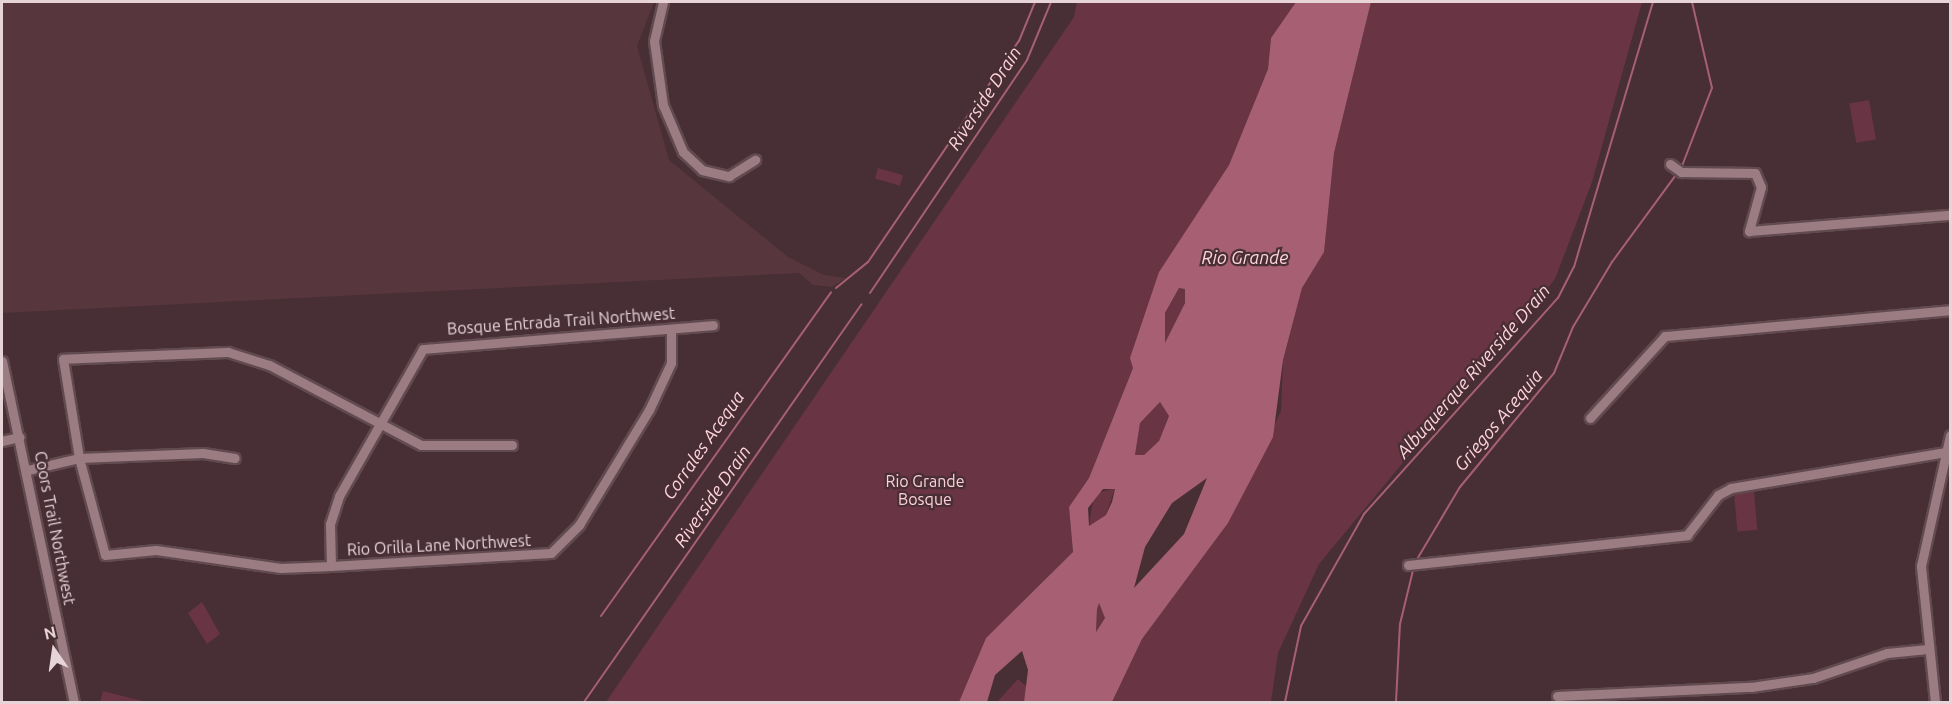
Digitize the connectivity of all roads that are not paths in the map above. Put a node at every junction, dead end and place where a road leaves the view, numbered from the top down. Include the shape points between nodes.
1 (663, 2) edge
2 (755, 160) dead end
3 (1670, 164) dead end
4 (1950, 215) edge
5 (1950, 310) edge
6 (712, 325) dead end
7 (670, 329) junction
8 (2, 361) edge
9 (1590, 418) dead end
10 (380, 420) junction
11 (1950, 435) edge
12 (20, 436) junction
13 (2, 441) edge
14 (512, 445) dead end
15 (1946, 452) junction
16 (80, 458) junction
17 (235, 458) dead end
18 (28, 470) junction
19 (1409, 565) dead end
20 (331, 566) junction
21 (1928, 649) junction
22 (1557, 696) dead end
23 (74, 702) edge
24 (1935, 702) edge

1 - 2 street via 654,41 663,105 683,152 702,170 729,176
3 - 4 street via 1681,172 1755,173 1761,187 1749,231
5 - 9 street via 1665,336
6 - 7 street, Bosque Entrada Trail Northwest
7 - 10 street, Bosque Entrada Trail Northwest via 423,349
7 - 20 street, Rio Orilla Lane Northwest via 671,363 650,410 579,525 552,553
8 - 12 street, Coors Trail Northwest
10 - 14 street via 422,445 470,449
10 - 16 street via 270,365 228,352 63,359
10 - 20 street via 339,496 330,524
11 - 15 street
12 - 13 street
12 - 18 street, Coors Trail Northwest
15 - 19 street via 1731,488 1718,495 1687,535
15 - 21 street via 1921,566
16 - 17 street via 203,453
16 - 18 street
16 - 20 street, Rio Orilla Lane Northwest via 105,555 156,550 281,568
18 - 23 street, Coors Trail Northwest
21 - 22 street via 1867,657 1814,678 1750,687
21 - 24 street

